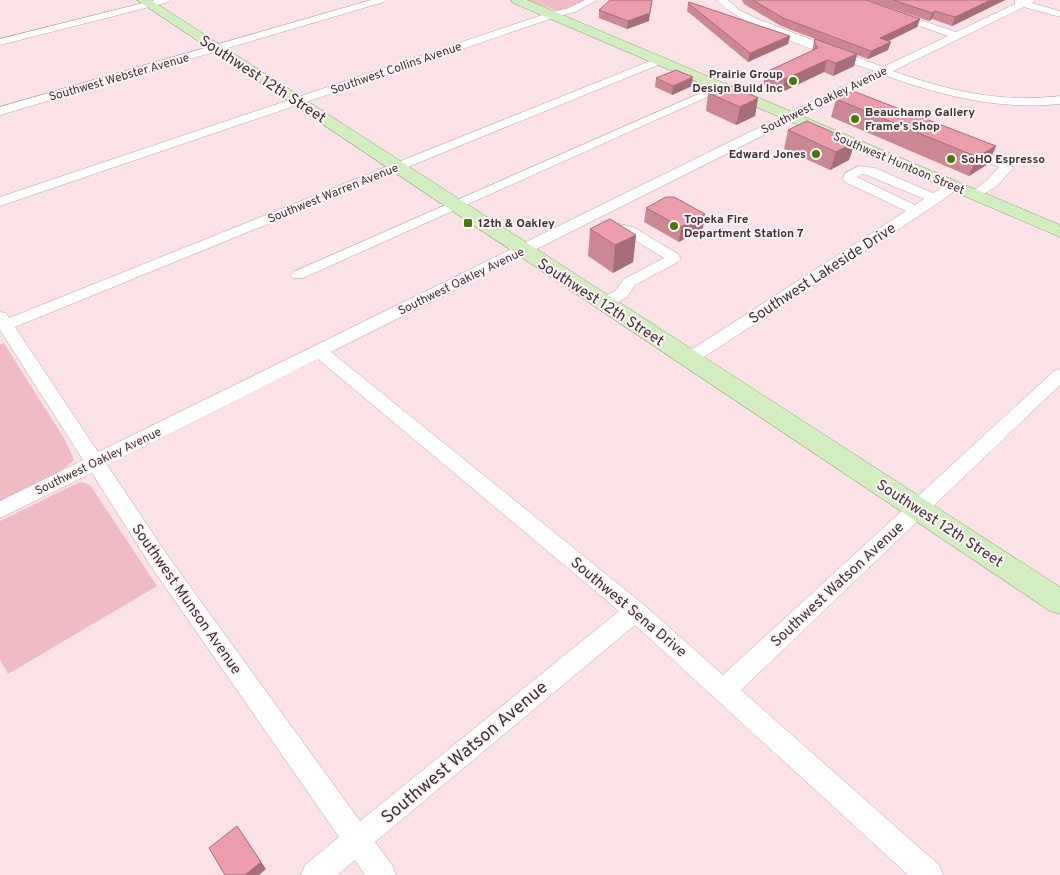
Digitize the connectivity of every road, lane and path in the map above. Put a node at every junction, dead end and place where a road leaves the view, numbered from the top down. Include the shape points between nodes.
1 (381, 0) edge
2 (517, 0) edge
3 (592, 0) edge
4 (722, 0) edge
5 (852, 0) edge
6 (153, 1) edge
7 (1022, 1) edge
8 (1060, 14) edge
9 (552, 15) junction
10 (957, 36) junction
11 (0, 42) edge
12 (217, 48) junction
13 (660, 61) junction
14 (884, 71) junction
15 (721, 87) junction
16 (832, 96) junction
17 (1060, 100) edge
18 (298, 101) junction
19 (850, 103) edge
20 (0, 111) edge
21 (790, 116) junction
22 (950, 143) edge
23 (883, 156) junction
24 (398, 166) junction
25 (859, 170) junction
26 (954, 186) junction
27 (975, 195) junction
28 (935, 199) junction
29 (0, 202) edge
30 (457, 206) junction
31 (916, 211) junction
32 (591, 216) junction
33 (1056, 229) edge
34 (522, 250) junction
35 (298, 275) dead end
36 (604, 303) junction
37 (3, 321) edge
38 (319, 351) junction
39 (689, 359) junction
40 (1060, 375) edge
41 (94, 463) junction
42 (917, 508) junction
43 (0, 510) edge
44 (1060, 602) edge
45 (635, 611) junction
46 (724, 690) junction
47 (357, 840) junction
48 (315, 875) edge
49 (382, 875) edge
50 (929, 875) edge

1 - 12 street, Southwest Webster Avenue
2 - 9 main road, Southwest Huntoon Street
3 - 9 street, Southwest Collins Avenue
4 - 14 street via 756,22
5 - 10 street
6 - 11 street
6 - 12 main road, Southwest 12th Street
7 - 8 street
7 - 10 street, Southwest Oakley Avenue
9 - 13 main road, Southwest Huntoon Street
9 - 18 street, Southwest Collins Avenue
10 - 14 street, Southwest Oakley Avenue
12 - 18 main road, Southwest 12th Street
12 - 20 street, Southwest Webster Avenue
13 - 15 main road, Southwest Huntoon Street
13 - 24 street, Southwest Warren Avenue
14 - 16 street, Southwest Oakley Avenue
14 - 17 street via 974,98 1014,103
15 - 21 main road, Southwest Huntoon Street
15 - 30 street
16 - 19 street
16 - 21 street, Southwest Oakley Avenue
18 - 24 main road, Southwest 12th Street
18 - 29 street, Southwest Collins Avenue
21 - 23 main road, Southwest Huntoon Street
21 - 32 street, Southwest Oakley Avenue
22 - 27 street via 1005,165 1006,168 992,184
23 - 25 street
23 - 26 main road, Southwest Huntoon Street
24 - 30 main road, Southwest 12th Street
24 - 37 street, Southwest Warren Avenue
25 - 28 street via 870,171
25 - 31 street via 850,179
26 - 27 main road, Southwest Huntoon Street
26 - 28 street, Southwest Lakeside Drive
27 - 33 main road, Southwest Huntoon Street
28 - 31 street, Southwest Lakeside Drive
30 - 34 main road, Southwest 12th Street
30 - 35 street
31 - 39 street, Southwest Lakeside Drive
32 - 34 street, Southwest Oakley Avenue
32 - 36 street via 606,225 628,230 673,257 629,282 624,291
34 - 36 main road, Southwest 12th Street
34 - 38 street, Southwest Oakley Avenue
36 - 39 main road, Southwest 12th Street
37 - 41 street, Southwest Munson Avenue
38 - 41 street, Southwest Oakley Avenue
38 - 45 street, Southwest Sena Drive
39 - 42 main road, Southwest 12th Street
40 - 42 street, Southwest Watson Avenue
41 - 43 street, Southwest Oakley Avenue
41 - 47 street, Southwest Munson Avenue via 160,562
42 - 44 main road, Southwest 12th Street
42 - 46 street, Southwest Watson Avenue
45 - 46 street, Southwest Sena Drive
45 - 47 street, Southwest Watson Avenue
46 - 50 street, Southwest Sena Drive
47 - 48 street, Southwest Watson Avenue
47 - 49 street, Southwest Munson Avenue

